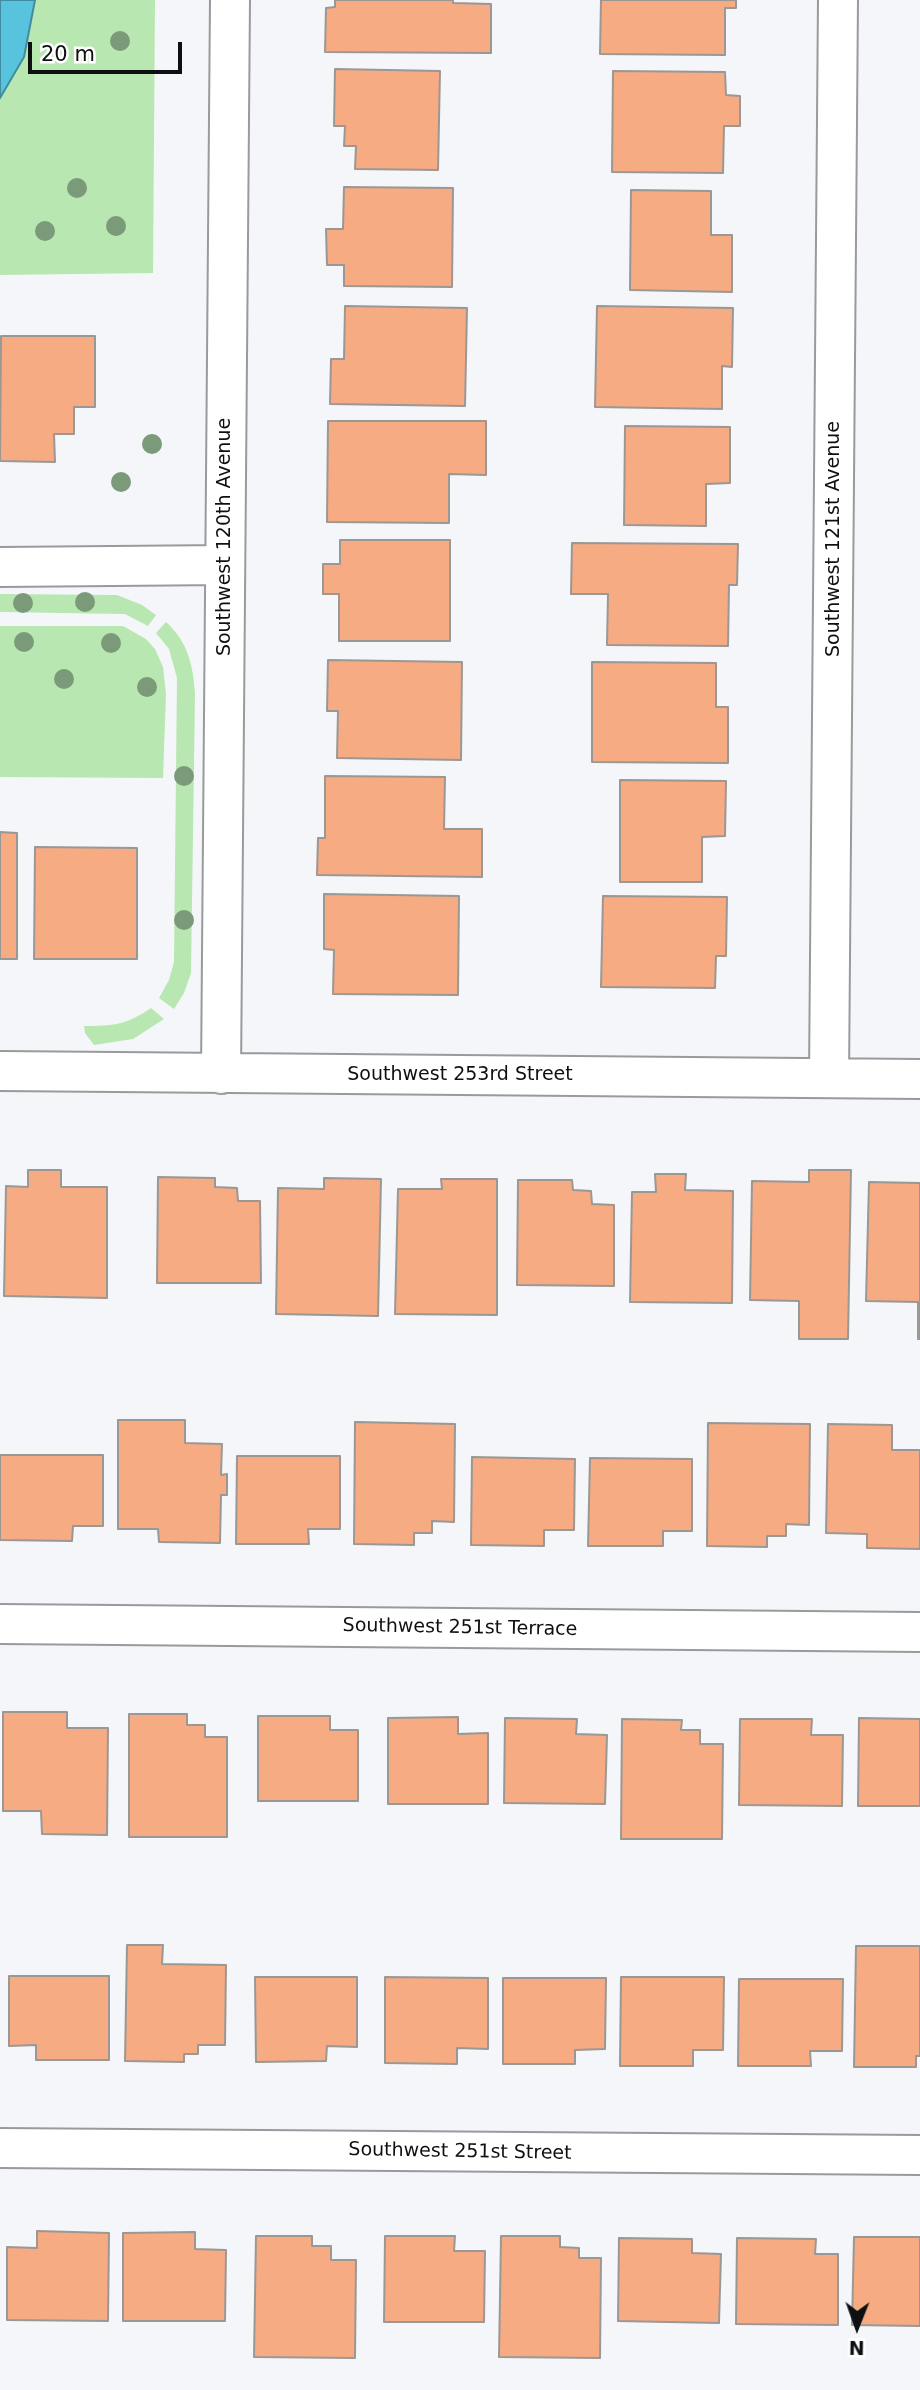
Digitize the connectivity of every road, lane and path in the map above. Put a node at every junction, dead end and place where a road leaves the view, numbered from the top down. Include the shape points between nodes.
1 (230, 0) edge
2 (838, 0) edge
3 (225, 565) junction
4 (0, 567) edge
5 (0, 1071) edge
6 (221, 1074) junction
7 (829, 1078) junction
8 (920, 1079) edge
9 (0, 1624) edge
10 (920, 1632) edge
11 (0, 2148) edge
12 (920, 2155) edge

1 - 3 street, Southwest 120th Avenue
2 - 7 street, Southwest 121st Avenue
3 - 4 street
3 - 6 street, Southwest 120th Avenue
5 - 6 street, Southwest 253rd Street
6 - 7 street, Southwest 253rd Street
7 - 8 street, Southwest 253rd Street
9 - 10 street, Southwest 251st Terrace
11 - 12 street, Southwest 251st Street

